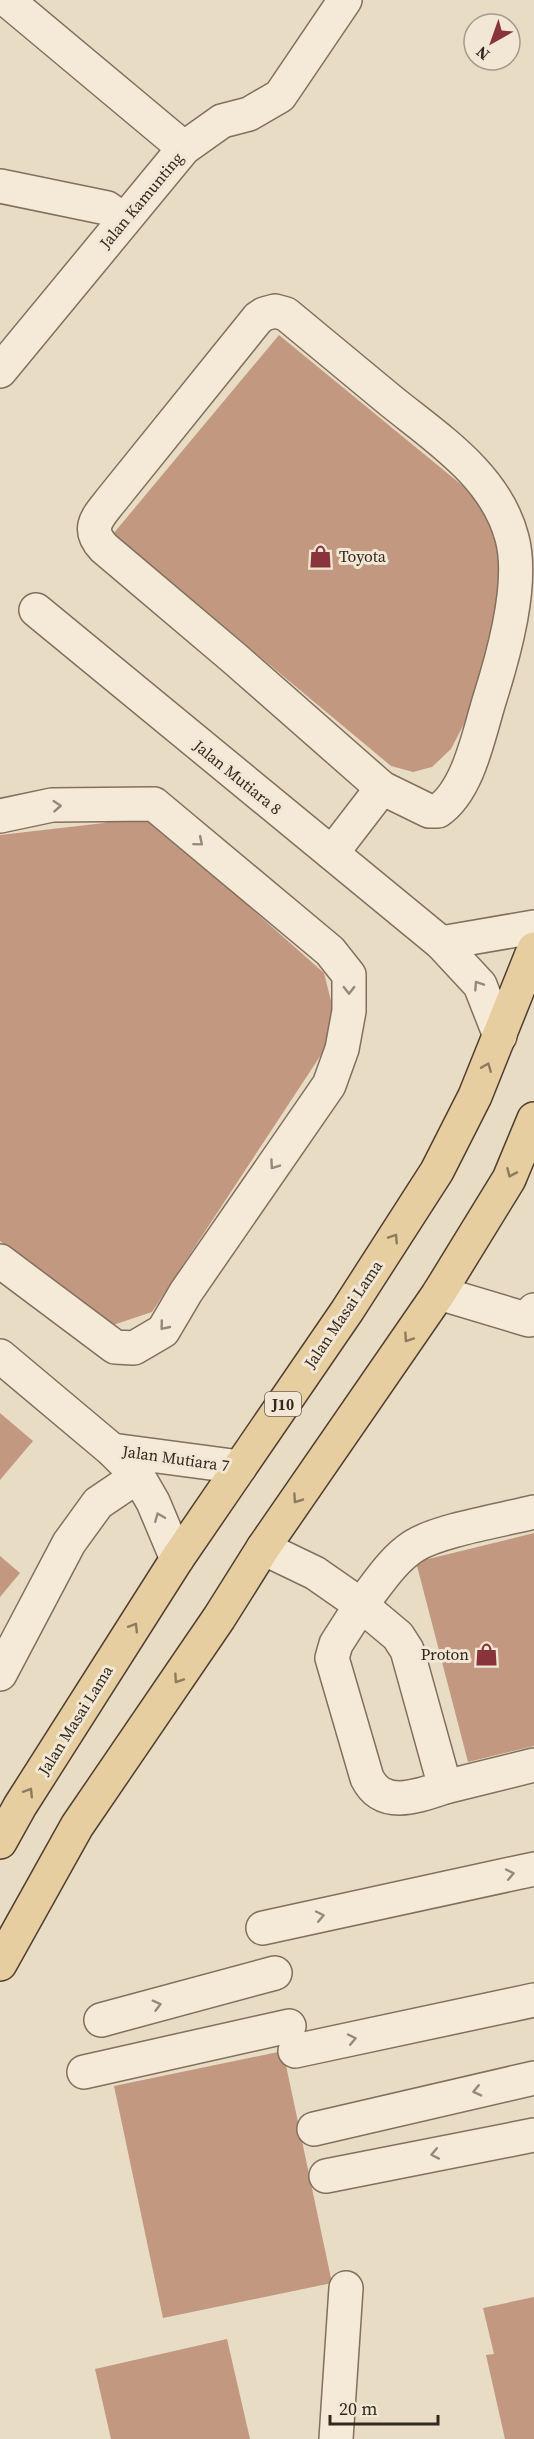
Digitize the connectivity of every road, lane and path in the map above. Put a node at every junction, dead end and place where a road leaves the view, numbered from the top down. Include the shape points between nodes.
1 (7, 0) edge
2 (345, 0) edge
3 (183, 148) junction
4 (0, 186) edge
5 (124, 220) junction
6 (0, 371) edge
7 (36, 610) dead end
8 (382, 788) junction
9 (0, 816) edge
10 (332, 853) junction
11 (534, 927) edge
12 (441, 943) junction
13 (534, 949) edge
14 (500, 1036) junction
15 (534, 1119) edge
16 (0, 1261) edge
17 (439, 1293) junction
18 (532, 1318) edge
19 (0, 1356) edge
20 (112, 1450) junction
21 (240, 1467) junction
22 (138, 1476) junction
23 (534, 1512) edge
24 (263, 1548) junction
25 (177, 1559) junction
26 (361, 1605) junction
27 (0, 1674) edge
28 (534, 1766) edge
29 (445, 1787) junction
30 (0, 1842) edge
31 (534, 1869) edge
32 (263, 1928) dead end
33 (0, 1964) edge
34 (275, 1973) dead end
35 (534, 2000) edge
36 (101, 2020) dead end
37 (84, 2072) dead end
38 (534, 2078) edge
39 (314, 2129) dead end
40 (534, 2134) edge
41 (326, 2176) dead end
42 (346, 2288) dead end
43 (336, 2439) edge

1 - 3 street
2 - 3 street, Jalan Kamunting via 280,96 249,114 222,121
3 - 5 street, Jalan Kamunting
4 - 5 street via 107,208
5 - 6 street, Jalan Kamunting
7 - 10 street, Jalan Mutiara 8
8 - 8 street via 104,548 94,534 98,516 111,499 258,318 275,311 286,314 451,450 489,488 512,538 515,592 498,673 466,774 454,798 438,811 429,811
8 - 10 street
9 -> 16 street via 52,806 154,804 330,951 349,975 349,1011 342,1049 329,1085 163,1331 134,1348 115,1347
10 - 12 street, Jalan Mutiara 8
11 - 12 street
14 -> 12 street, Jalan Mutiara 8 via 480,985
13 - 14 main road, Jalan Masai Lama / J10
21 -> 14 main road, Jalan Masai Lama / J10 via 437,1171
15 -> 17 main road via 509,1179
17 - 18 street
17 -> 24 main road
19 - 20 street, Jalan Mutiara 7
20 - 21 street, Jalan Mutiara 7
20 - 22 street, Jalan Mutiara 7
21 - 25 main road, Jalan Masai Lama / J10
25 -> 22 street, Jalan Mutiara 7
22 - 27 street via 98,1503 69,1543
23 - 26 street via 415,1545 399,1558
24 - 26 street via 315,1573
24 -> 33 main road via 77,1826
30 -> 25 main road, Jalan Masai Lama / J10
26 - 29 street via 398,1636 407,1650
26 - 29 street via 336,1644 332,1658 367,1778 379,1794 388,1797 421,1795
28 - 29 street
32 -> 31 street
36 -> 34 street
37 -> 35 street
38 -> 39 street
40 -> 41 street
42 - 43 street

